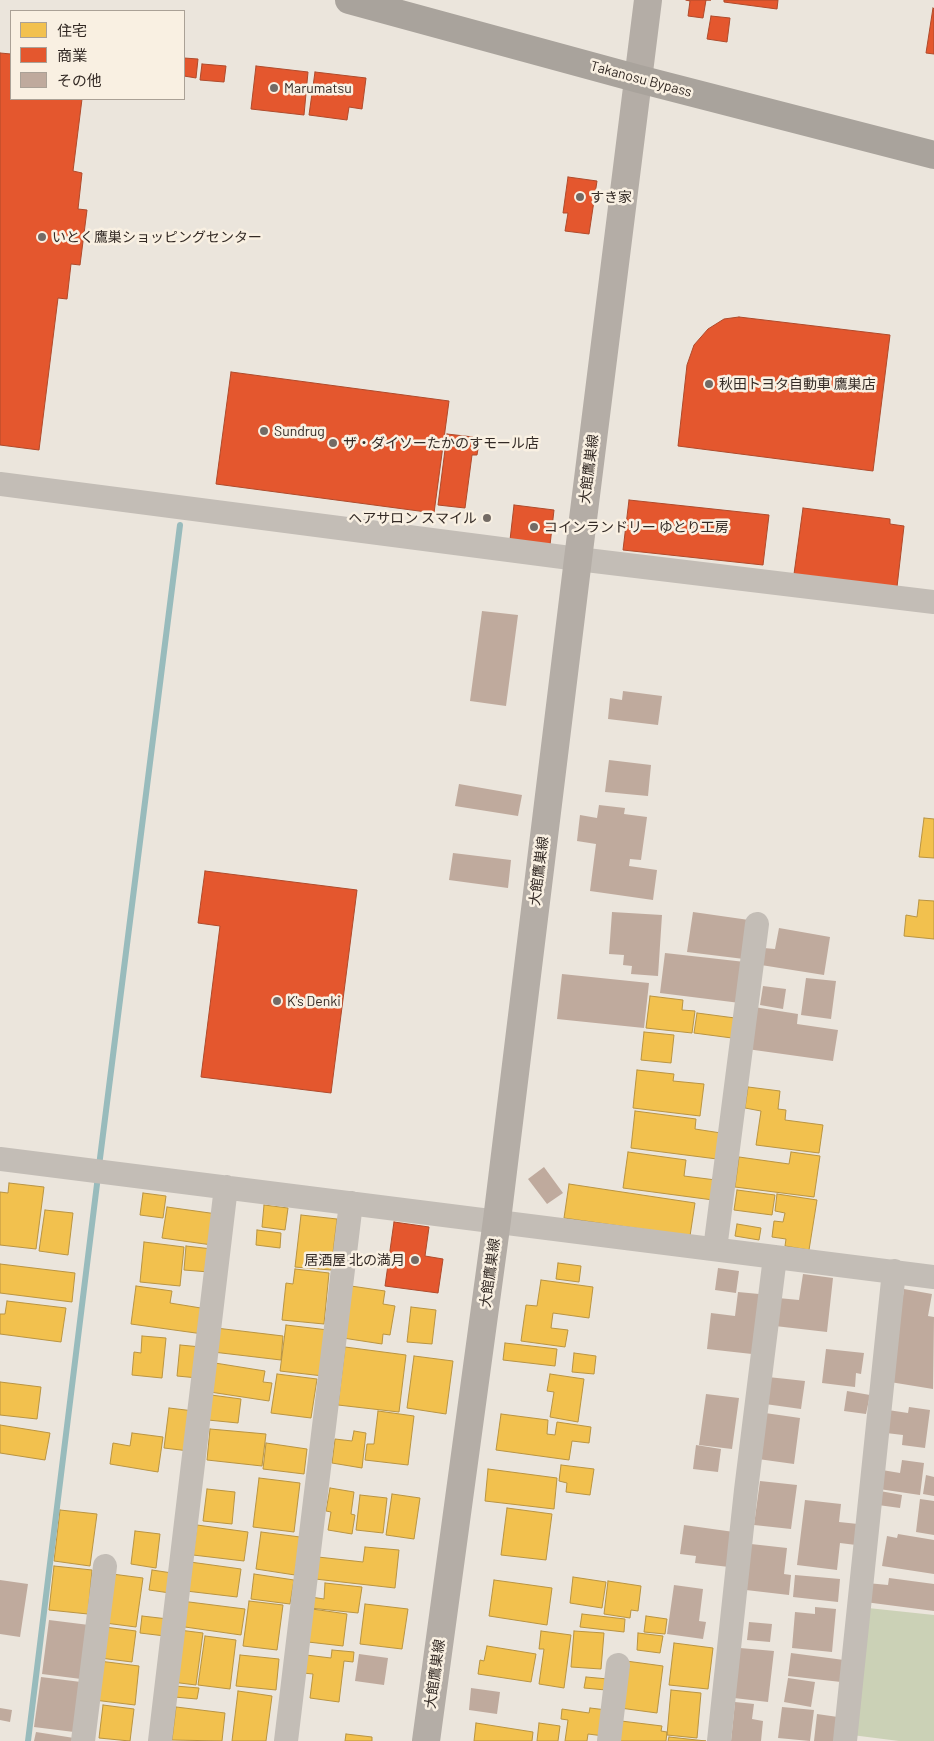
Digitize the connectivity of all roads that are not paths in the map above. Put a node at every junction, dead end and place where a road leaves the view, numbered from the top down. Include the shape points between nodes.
1 (349, 0) edge
2 (648, 0) edge
3 (639, 79) junction
4 (934, 154) edge
5 (0, 484) edge
6 (578, 559) junction
7 (934, 602) edge
8 (757, 924) dead end
9 (0, 1159) edge
10 (226, 1187) junction
11 (351, 1203) junction
12 (497, 1220) junction
13 (715, 1249) junction
14 (775, 1257) junction
15 (894, 1271) junction
16 (934, 1276) edge
17 (105, 1566) dead end
18 (618, 1665) dead end
19 (83, 1741) edge
20 (160, 1741) edge
21 (286, 1741) edge
22 (426, 1741) edge
23 (609, 1741) edge
24 (719, 1741) edge
25 (845, 1741) edge

1 - 3 highway, Takanosu Bypass
2 - 3 main road, 大館鷹巣線
3 - 4 highway, Takanosu Bypass
3 - 6 main road, 大館鷹巣線
5 - 6 street
6 - 7 street
6 - 12 main road, 大館鷹巣線
8 - 13 street
9 - 10 street
10 - 11 street
10 - 20 street
11 - 12 street
11 - 21 street
12 - 13 street
12 - 22 main road, 大館鷹巣線
13 - 14 street
14 - 15 street
14 - 24 street
15 - 16 street
15 - 25 street
17 - 19 street
18 - 23 street

